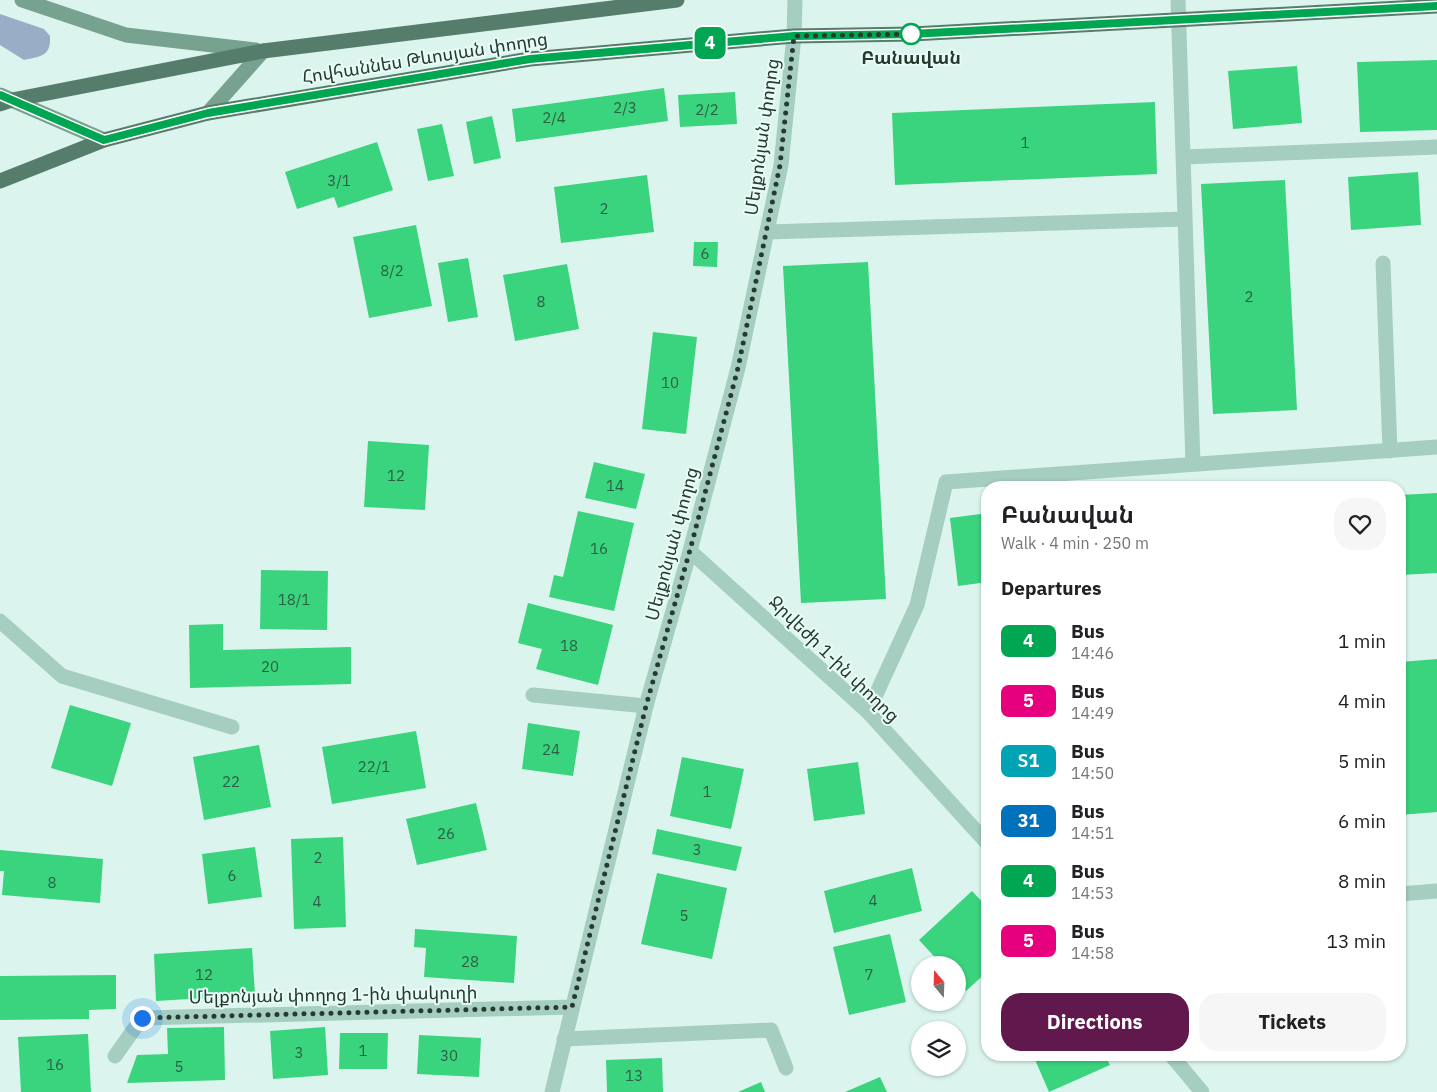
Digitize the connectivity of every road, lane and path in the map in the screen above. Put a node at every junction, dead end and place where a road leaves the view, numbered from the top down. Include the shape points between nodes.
1 (22, 0) edge
2 (677, 0) edge
3 (795, 0) edge
4 (1178, 0) edge
5 (1437, 6) edge
6 (1178, 21) junction
7 (794, 36) junction
8 (263, 51) junction
9 (4, 100) edge
10 (208, 113) junction
11 (104, 140) junction
12 (1437, 147) edge
13 (1184, 157) junction
14 (0, 180) edge
15 (1185, 219) junction
16 (767, 232) junction
17 (1383, 263) dead end
18 (1437, 448) edge
19 (1390, 451) junction
20 (1193, 464) junction
21 (690, 550) junction
22 (0, 621) edge
23 (533, 695) dead end
24 (646, 706) junction
25 (868, 712) junction
26 (232, 727) dead end
27 (981, 836) edge
28 (1437, 891) edge
29 (1406, 894) edge
30 (572, 1007) junction
31 (564, 1039) junction
32 (116, 1056) dead end
33 (1177, 1061) edge
34 (786, 1068) dead end
35 (552, 1092) edge
36 (1202, 1092) edge

1 - 8 main road via 126,36
2 - 8 main road, Հովհաննես Թևոսյան փողոց
3 - 7 street, Մելքոնյան փողոց
4 - 6 street
5 - 6 main road, Հովհաննես Թևոսյան փողոց
6 - 7 main road, Հովհաննես Թևոսյան փողոց via 912,34
6 - 13 street
7 - 10 main road, Հովհաննես Թևոսյան փողոց via 530,59
7 - 16 street, Մելքոնյան փողոց via 780,165
8 - 9 main road, Հովհաննես Թևոսյան փողոց
8 - 10 main road
9 - 11 main road
10 - 11 main road, Հովհաննես Թևոսյան փողոց
11 - 14 main road, Հովհաննես Թևոսյան փողոց
12 - 13 street
13 - 15 street
15 - 16 street
15 - 20 street
16 - 21 street, Մելքոնյան փողոց via 738,368
17 - 19 street
18 - 19 street
19 - 20 street
20 - 25 street via 946,482 917,605
21 - 24 street, Մելքոնյան փողոց
21 - 25 street, Ջրվեժի 1-ին փողոց
22 - 26 street via 62,676
23 - 24 street
24 - 30 street, Մելքոնյան փողոց
25 - 27 street, Ջրվեժի 1-ին փողոց
28 - 29 street
30 - 31 street, Մելքոնյան փողոց
30 - 32 street, Մելքոնյան փողոց 1-ին փակուղի via 142,1018
31 - 34 street via 771,1030
31 - 35 street, Մելքոնյան փողոց
33 - 36 street

